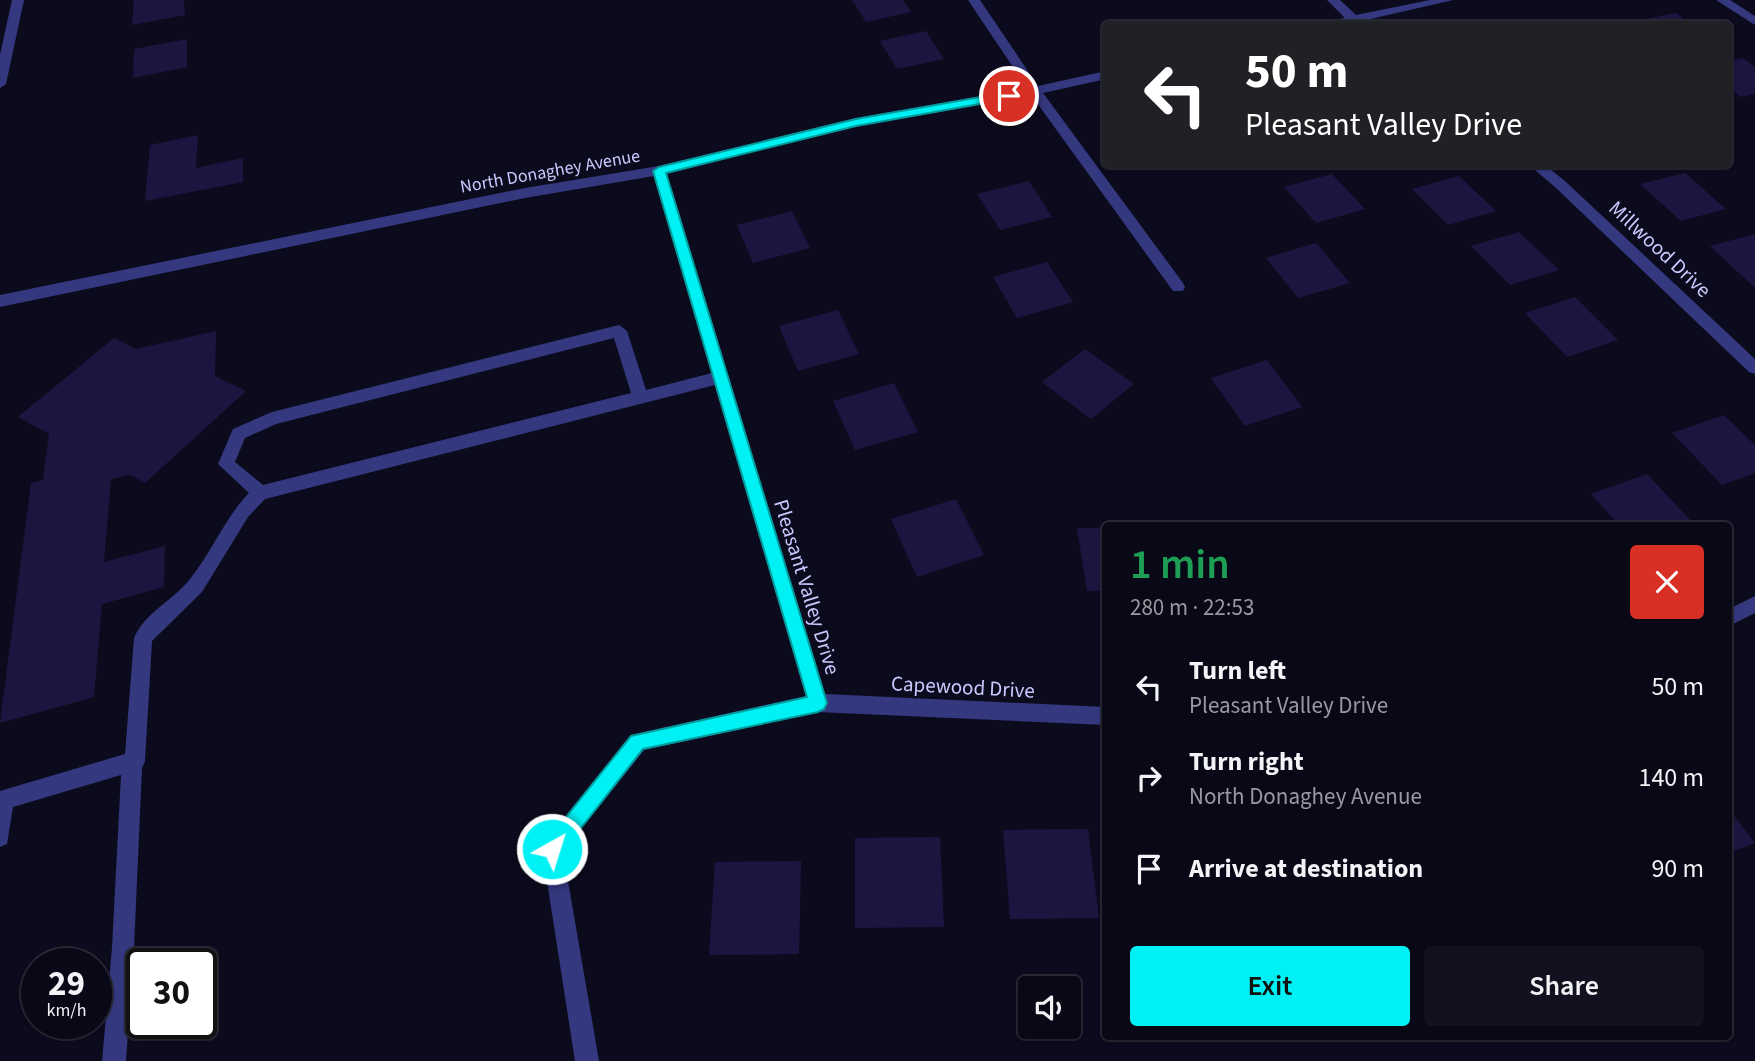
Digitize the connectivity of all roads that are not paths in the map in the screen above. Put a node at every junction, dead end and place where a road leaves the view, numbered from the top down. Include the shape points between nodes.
1 (18, 0) edge
2 (974, 0) edge
3 (1333, 0) edge
4 (1447, 0) edge
5 (1722, 0) edge
6 (1354, 21) edge
7 (1359, 21) edge
8 (1755, 21) edge
9 (4, 48) edge
10 (1102, 76) edge
11 (0, 84) edge
12 (1035, 91) junction
13 (1539, 168) edge
14 (659, 171) junction
15 (1178, 287) dead end
16 (0, 301) edge
17 (1755, 368) edge
18 (721, 377) junction
19 (640, 397) junction
20 (260, 493) junction
21 (1755, 604) edge
22 (1732, 616) edge
23 (818, 703) junction
24 (1102, 716) edge
25 (132, 762) junction
26 (2, 801) edge
27 (0, 837) edge
28 (114, 1061) edge
29 (587, 1061) edge

1 - 9 street
2 - 12 street
3 - 6 street
4 - 7 street
5 - 8 street
9 - 11 street
10 - 12 street, North Donaghey Avenue
12 - 14 street, North Donaghey Avenue via 856,122
12 - 15 street
13 - 17 street, Millwood Drive
14 - 16 street, North Donaghey Avenue via 525,193
14 - 18 street, Pleasant Valley Drive
18 - 19 street
18 - 23 street, Pleasant Valley Drive
19 - 20 street
19 - 20 street via 619,331 272,418 239,434 226,464
20 - 25 street via 242,512 197,586 143,638
21 - 22 street
23 - 24 street, Capewood Drive
23 - 29 street, Pleasant Valley Drive via 638,742 552,849
25 - 26 street
25 - 28 street
26 - 27 street

